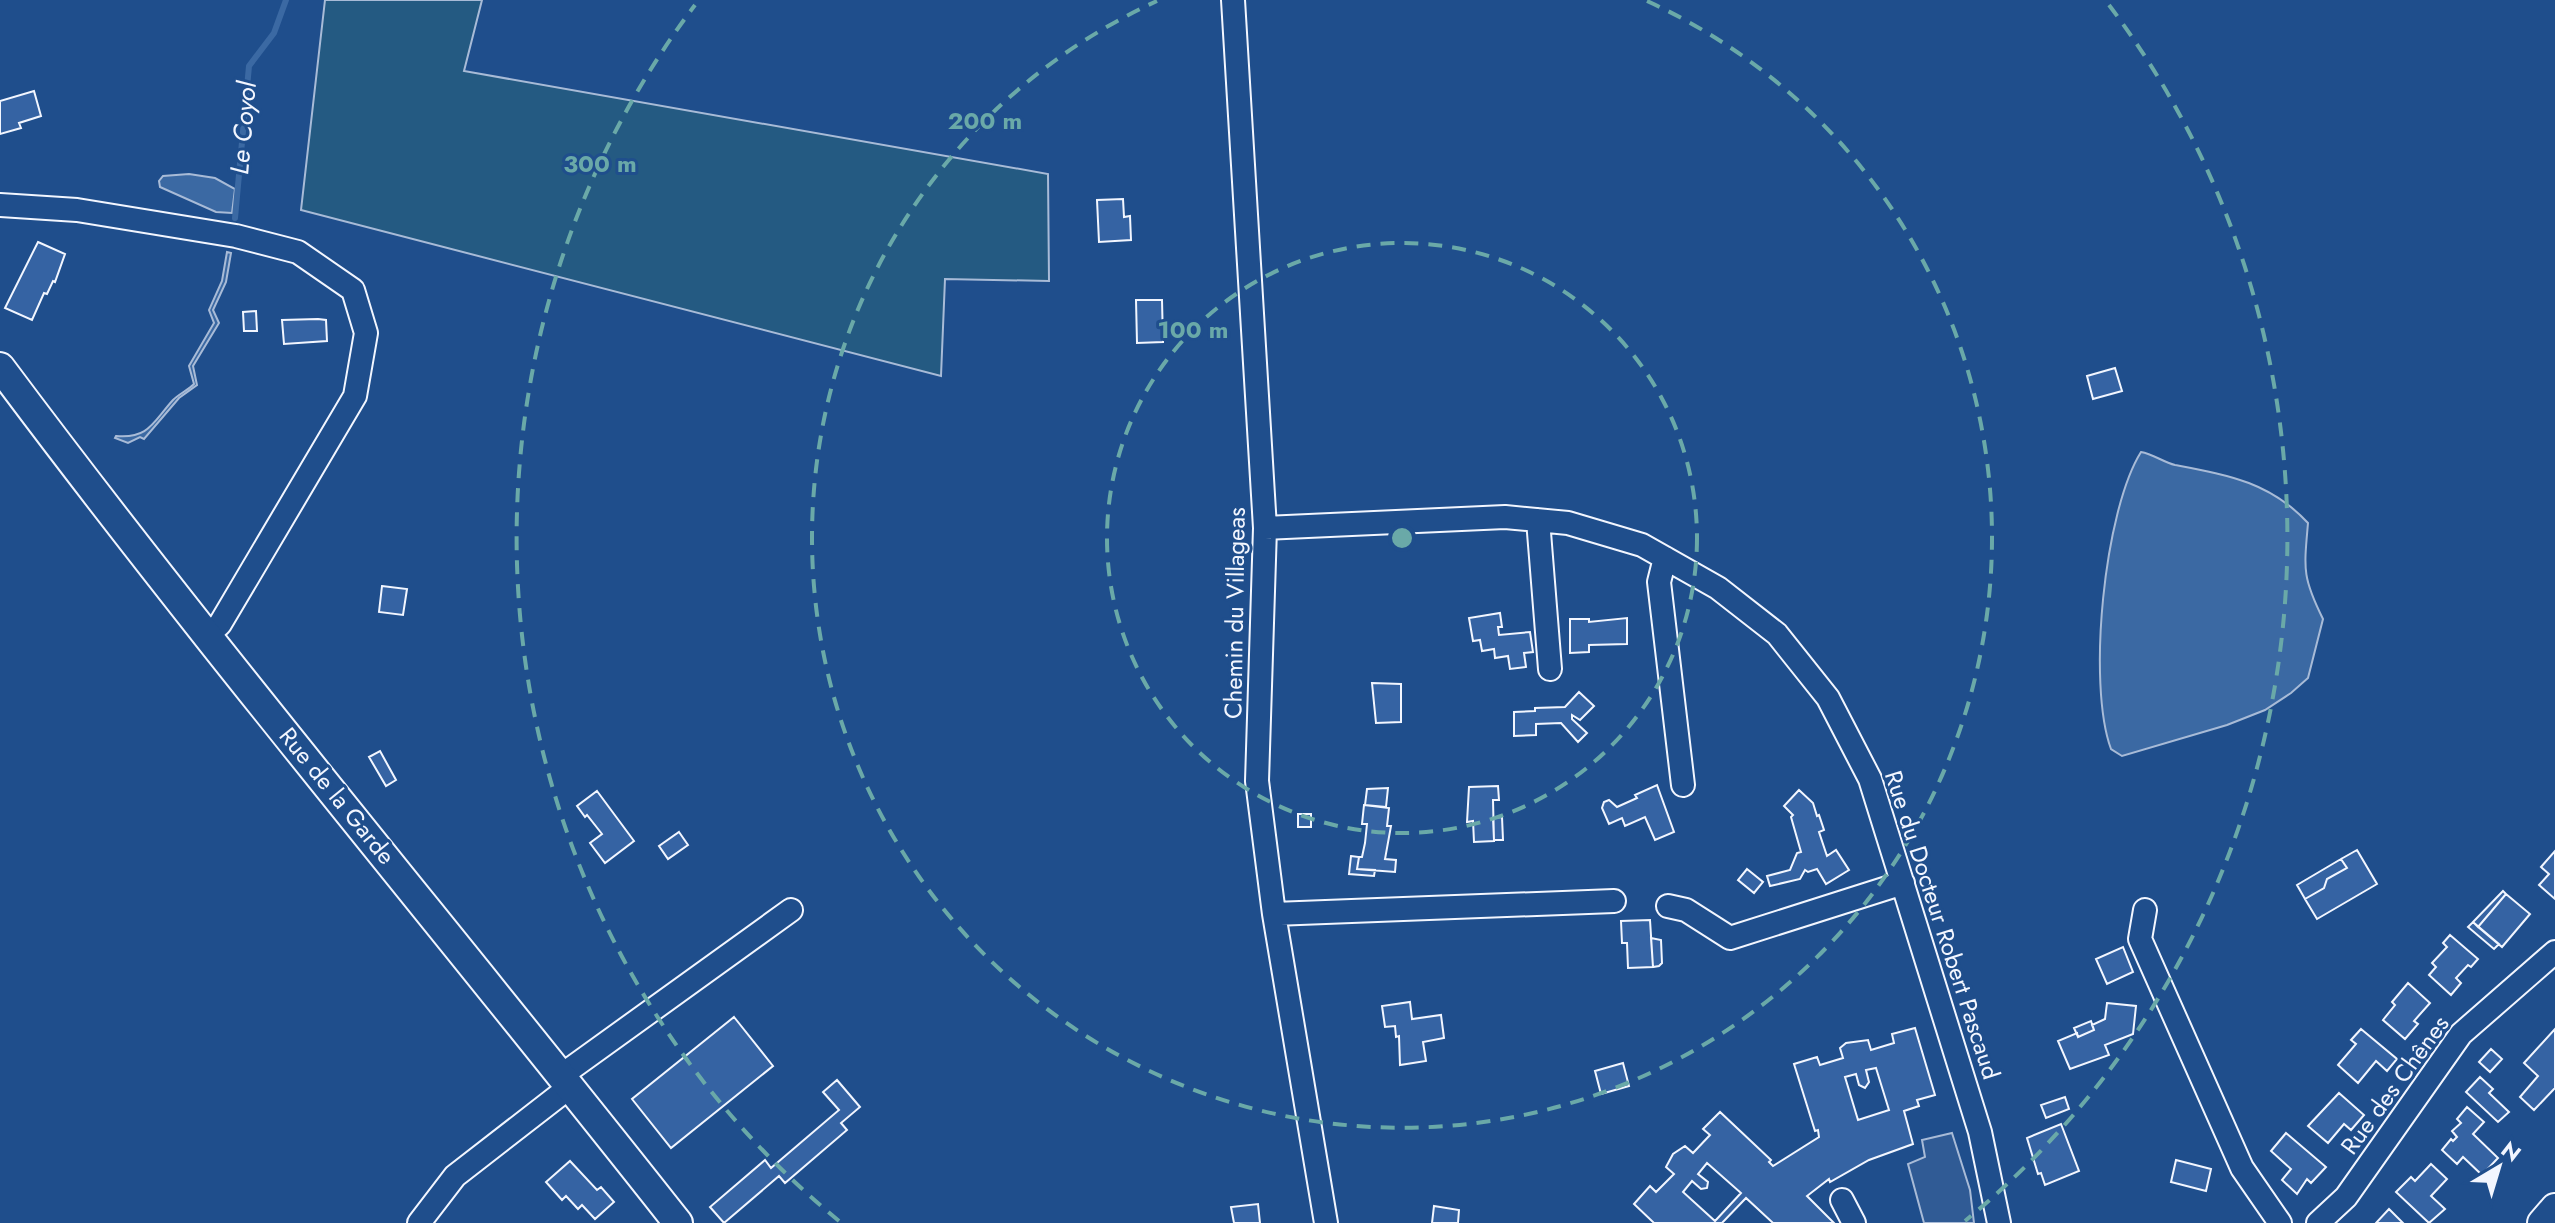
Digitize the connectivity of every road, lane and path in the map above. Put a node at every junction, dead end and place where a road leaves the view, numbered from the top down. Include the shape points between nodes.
1 (1233, 0) edge
2 (0, 205) edge
3 (0, 367) edge
4 (1538, 520) junction
5 (1265, 528) junction
6 (1665, 558) junction
7 (207, 636) junction
8 (1550, 669) dead end
9 (1683, 785) dead end
10 (1903, 883) junction
11 (1614, 901) dead end
12 (1668, 906) dead end
13 (791, 910) dead end
14 (2145, 910) dead end
15 (1274, 914) junction
16 (2555, 952) edge
17 (566, 1080) junction
18 (1842, 1200) dead end
19 (2555, 1208) edge
20 (419, 1223) edge
21 (678, 1223) edge
22 (1326, 1223) edge
23 (1854, 1223) edge
24 (1999, 1223) edge
25 (2280, 1223) edge
26 (2318, 1223) edge
27 (2542, 1223) edge

1 - 5 street, Chemin du Villageas
2 - 7 street via 77,210 236,236 298,252 353,290 366,333 355,396 220,624
3 - 7 main road, Rue de la Garde
4 - 5 street, Rue du Docteur Robert Pascaud
4 - 6 street, Rue du Docteur Robert Pascaud via 1568,523
4 - 8 street
5 - 15 street, Chemin du Villageas via 1257,781
6 - 9 street via 1659,582
6 - 10 street, Rue du Docteur Robert Pascaud via 1718,588 1777,634 1828,698 1870,779
7 - 17 main road, Rue de la Garde
10 - 12 street via 1730,938 1686,910
10 - 24 street, Rue du Docteur Robert Pascaud via 1980,1132
11 - 15 street
13 - 17 street
14 - 25 street via 2140,939 2242,1168
15 - 22 street, Chemin du Villageas
16 - 26 street, Rue des Chênes via 2461,1034 2346,1197
17 - 20 street via 455,1176
17 - 21 main road, Rue de la Garde
18 - 23 street
19 - 27 main road

